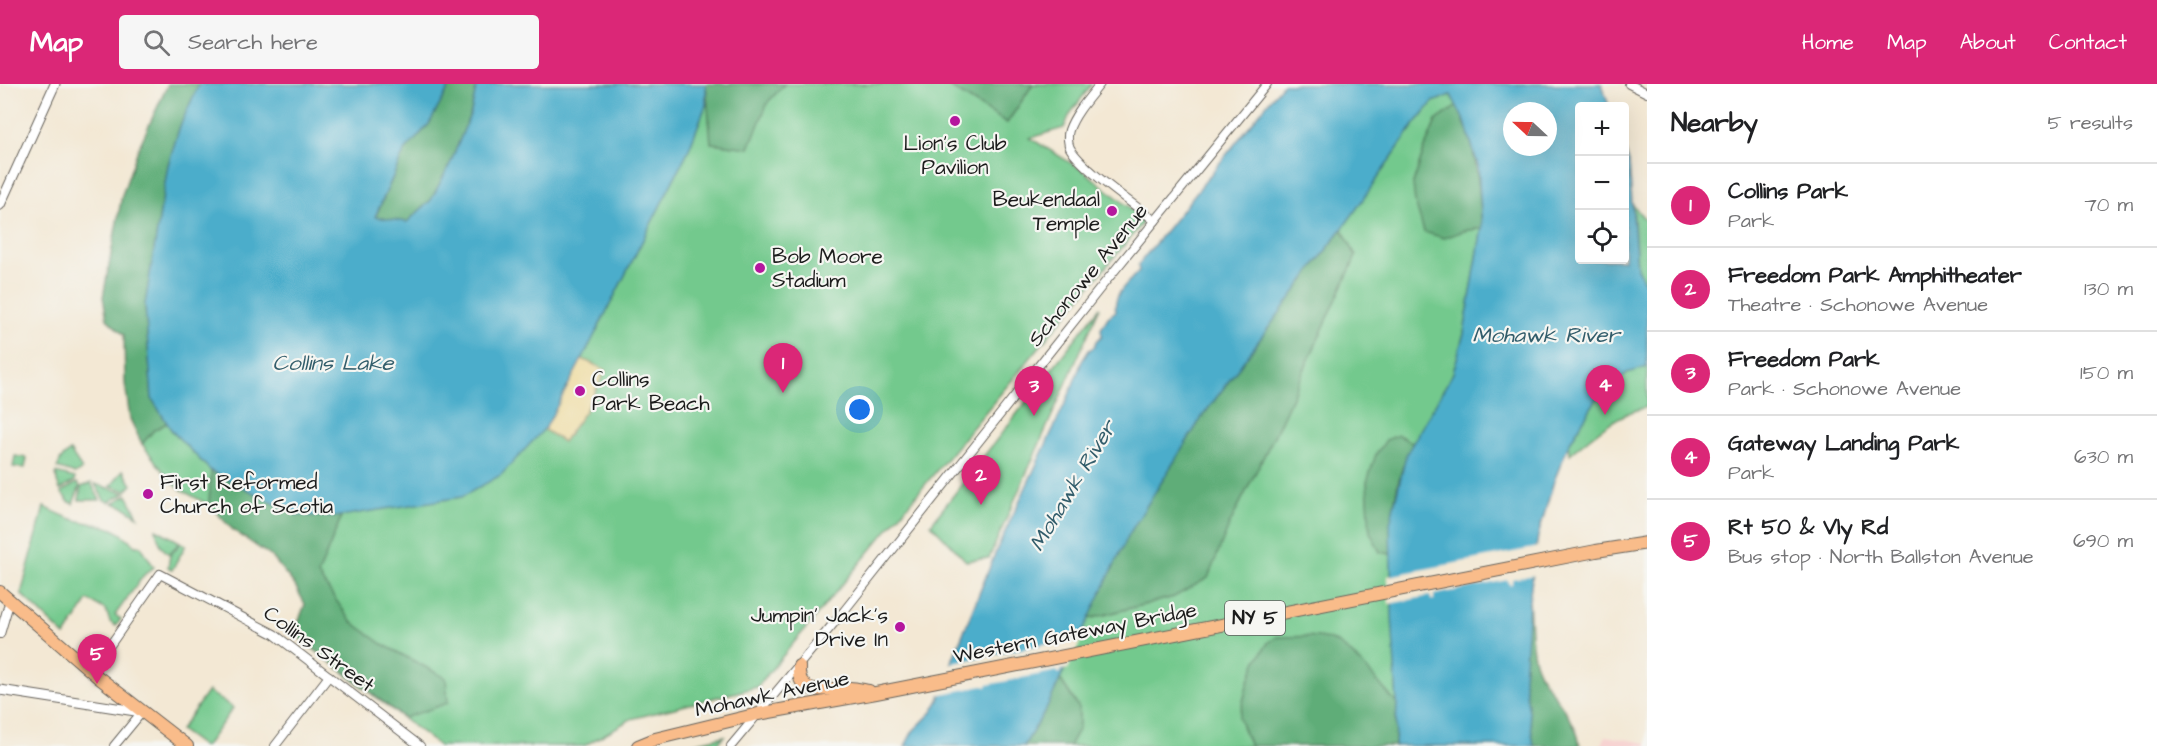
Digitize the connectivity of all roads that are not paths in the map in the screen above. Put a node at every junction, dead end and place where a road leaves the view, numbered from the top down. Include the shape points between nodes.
1 (55, 84) edge
2 (1100, 84) edge
3 (1267, 84) edge
4 (1629, 84) edge
5 (1647, 93) edge
6 (0, 206) edge
7 (1155, 221) junction
8 (1647, 543) edge
9 (5, 596) edge
10 (0, 634) edge
11 (799, 666) junction
12 (92, 671) junction
13 (329, 676) junction
14 (915, 684) joint
15 (0, 690) edge
16 (876, 693) junction
17 (142, 712) junction
18 (758, 714) junction
19 (114, 746) edge
20 (187, 746) edge
21 (275, 746) edge
22 (420, 746) edge
23 (638, 746) edge
24 (731, 746) edge

1 - 6 street
2 - 7 street via 1068,132 1069,146 1097,175
3 - 7 street, Schonowe Avenue
4 - 5 street
7 - 11 street, Schonowe Avenue
8 - 14 main road, Western Gateway Bridge / NY 5
9 - 10 street
9 - 12 main road
11 - 16 main road via 800,680 807,687
11 - 18 street, Schonowe Avenue
12 - 13 street, Collins Street via 160,574 274,634
12 - 17 main road
13 - 21 street
13 - 22 street, Collins Street
14 - 16 main road, Mohawk Avenue / NY 5
15 - 17 street
16 - 18 main road, Mohawk Avenue / NY 5
17 - 19 street
17 - 20 main road
18 - 23 main road, Mohawk Avenue / NY 5
18 - 24 street, Schonowe Avenue

